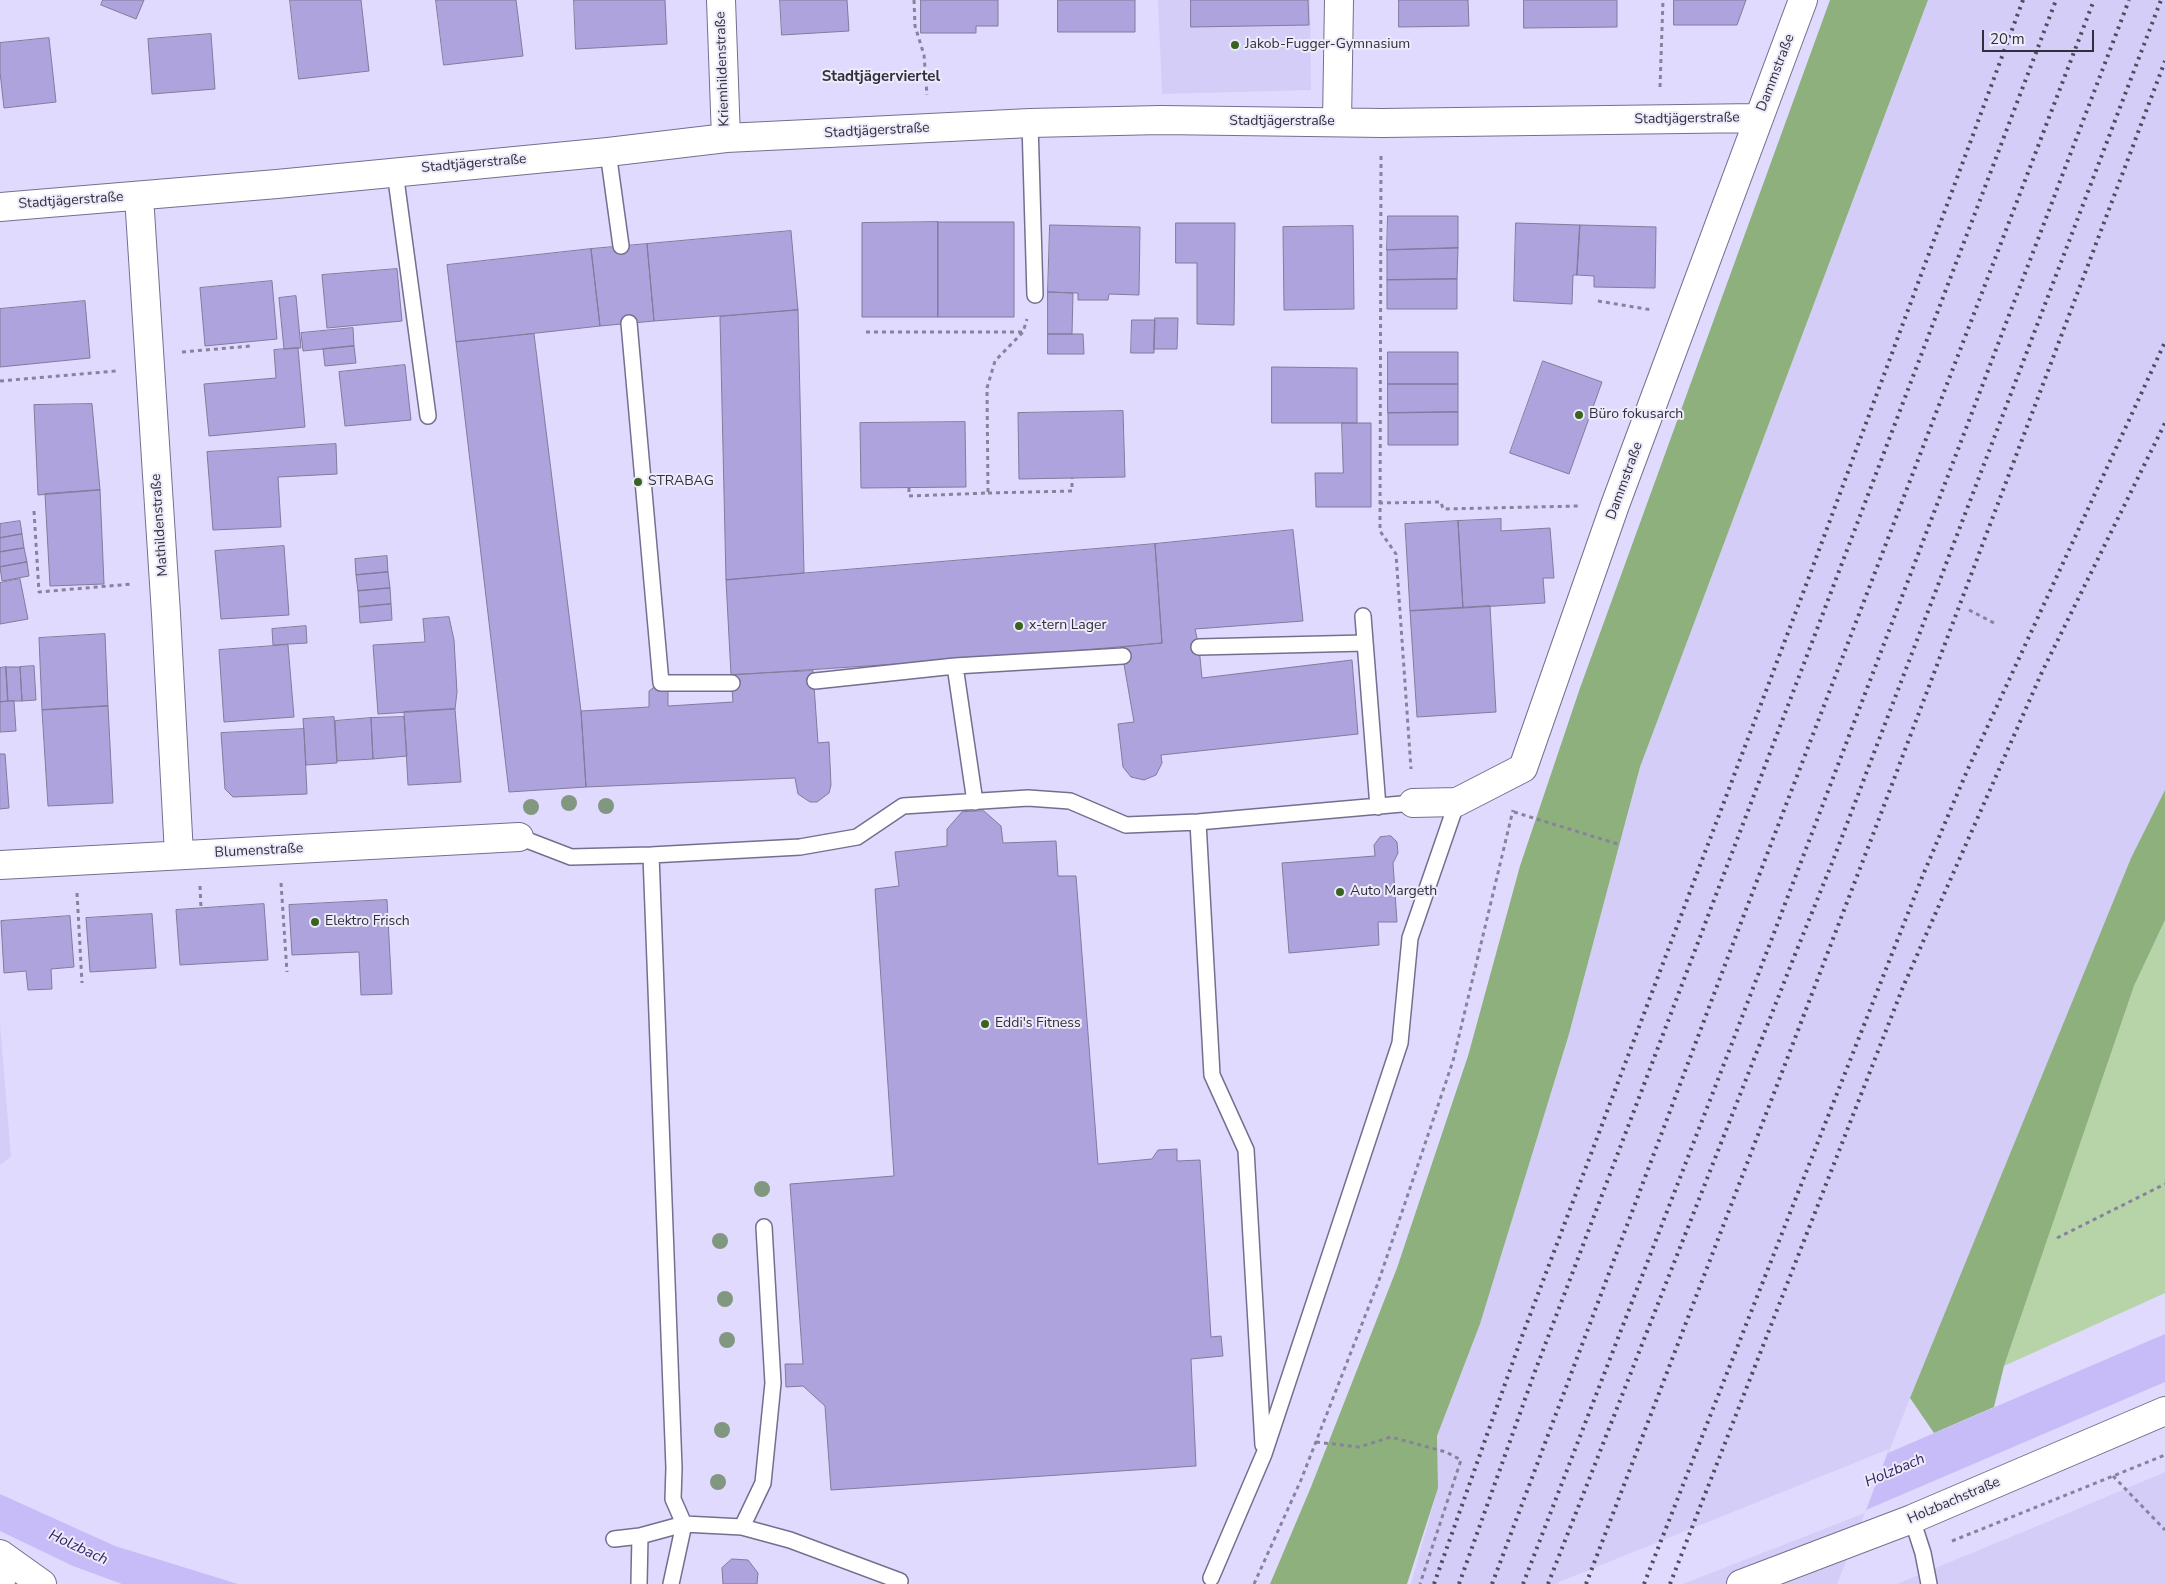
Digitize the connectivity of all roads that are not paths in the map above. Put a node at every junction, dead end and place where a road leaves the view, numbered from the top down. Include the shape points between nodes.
1 (721, 0) edge
2 (1339, 0) edge
3 (1803, 0) edge
4 (1758, 118) junction
5 (1337, 122) junction
6 (1030, 123) junction
7 (726, 138) junction
8 (608, 152) junction
9 (395, 172) junction
10 (139, 196) junction
11 (0, 206) edge
12 (621, 246) dead end
13 (1035, 295) road end
14 (629, 323) dead end
15 (428, 416) dead end
16 (1363, 616) dead end
17 (1365, 643) junction
18 (1199, 647) dead end
19 (1123, 656) dead end
20 (955, 666) junction
21 (815, 681) dead end
22 (732, 683) dead end
23 (975, 802) junction
24 (1457, 802) junction
25 (1413, 803) joint
26 (1378, 807) junction
27 (1198, 822) junction
28 (519, 837) joint
29 (179, 854) junction
30 (651, 855) junction
31 (0, 865) edge
32 (764, 1227) dead end
33 (2165, 1410) edge
34 (1264, 1454) junction
35 (1912, 1519) junction
36 (684, 1524) junction
37 (742, 1527) junction
38 (640, 1536) junction
39 (614, 1539) dead end
40 (3, 1566) edge
41 (1211, 1578) dead end
42 (900, 1581) dead end
43 (42, 1584) edge
44 (639, 1584) edge
45 (671, 1584) edge
46 (1741, 1584) edge
47 (1929, 1584) edge

1 - 7 street, Kriemhildenstraße
2 - 5 street
3 - 4 street, Dammstraße
4 - 5 street, Stadtjägerstraße
4 - 24 street, Dammstraße via 1615,505 1523,768
5 - 6 street, Stadtjägerstraße via 1161,120
6 - 7 street, Stadtjägerstraße
6 - 13 lane
7 - 8 street, Stadtjägerstraße
8 - 9 street, Stadtjägerstraße
8 - 12 lane
9 - 10 street, Stadtjägerstraße
9 - 15 lane
10 - 11 street, Stadtjägerstraße
10 - 29 street, Mathildenstraße
14 - 22 lane via 661,683
16 - 17 lane
17 - 18 lane
17 - 26 lane
19 - 20 lane
20 - 21 lane
20 - 23 lane
23 - 27 lane via 1028,798 1070,801 1126,825
23 - 30 lane via 903,806 857,837 800,847
24 - 25 street
24 - 34 lane via 1410,938 1400,1043
25 - 26 lane
26 - 27 lane
27 - 34 lane via 1212,1075 1246,1150
28 - 29 street, Blumenstraße
28 - 30 lane via 571,857
29 - 31 street, Blumenstraße
30 - 36 lane via 673,1499
32 - 37 lane via 772,1383 762,1483
33 - 35 street, Holzbachstraße
34 - 41 lane
35 - 46 street, Holzbachstraße
35 - 47 lane
36 - 37 lane
36 - 38 lane
36 - 45 lane
37 - 42 lane via 790,1540
38 - 39 lane
38 - 44 lane
40 - 43 street

